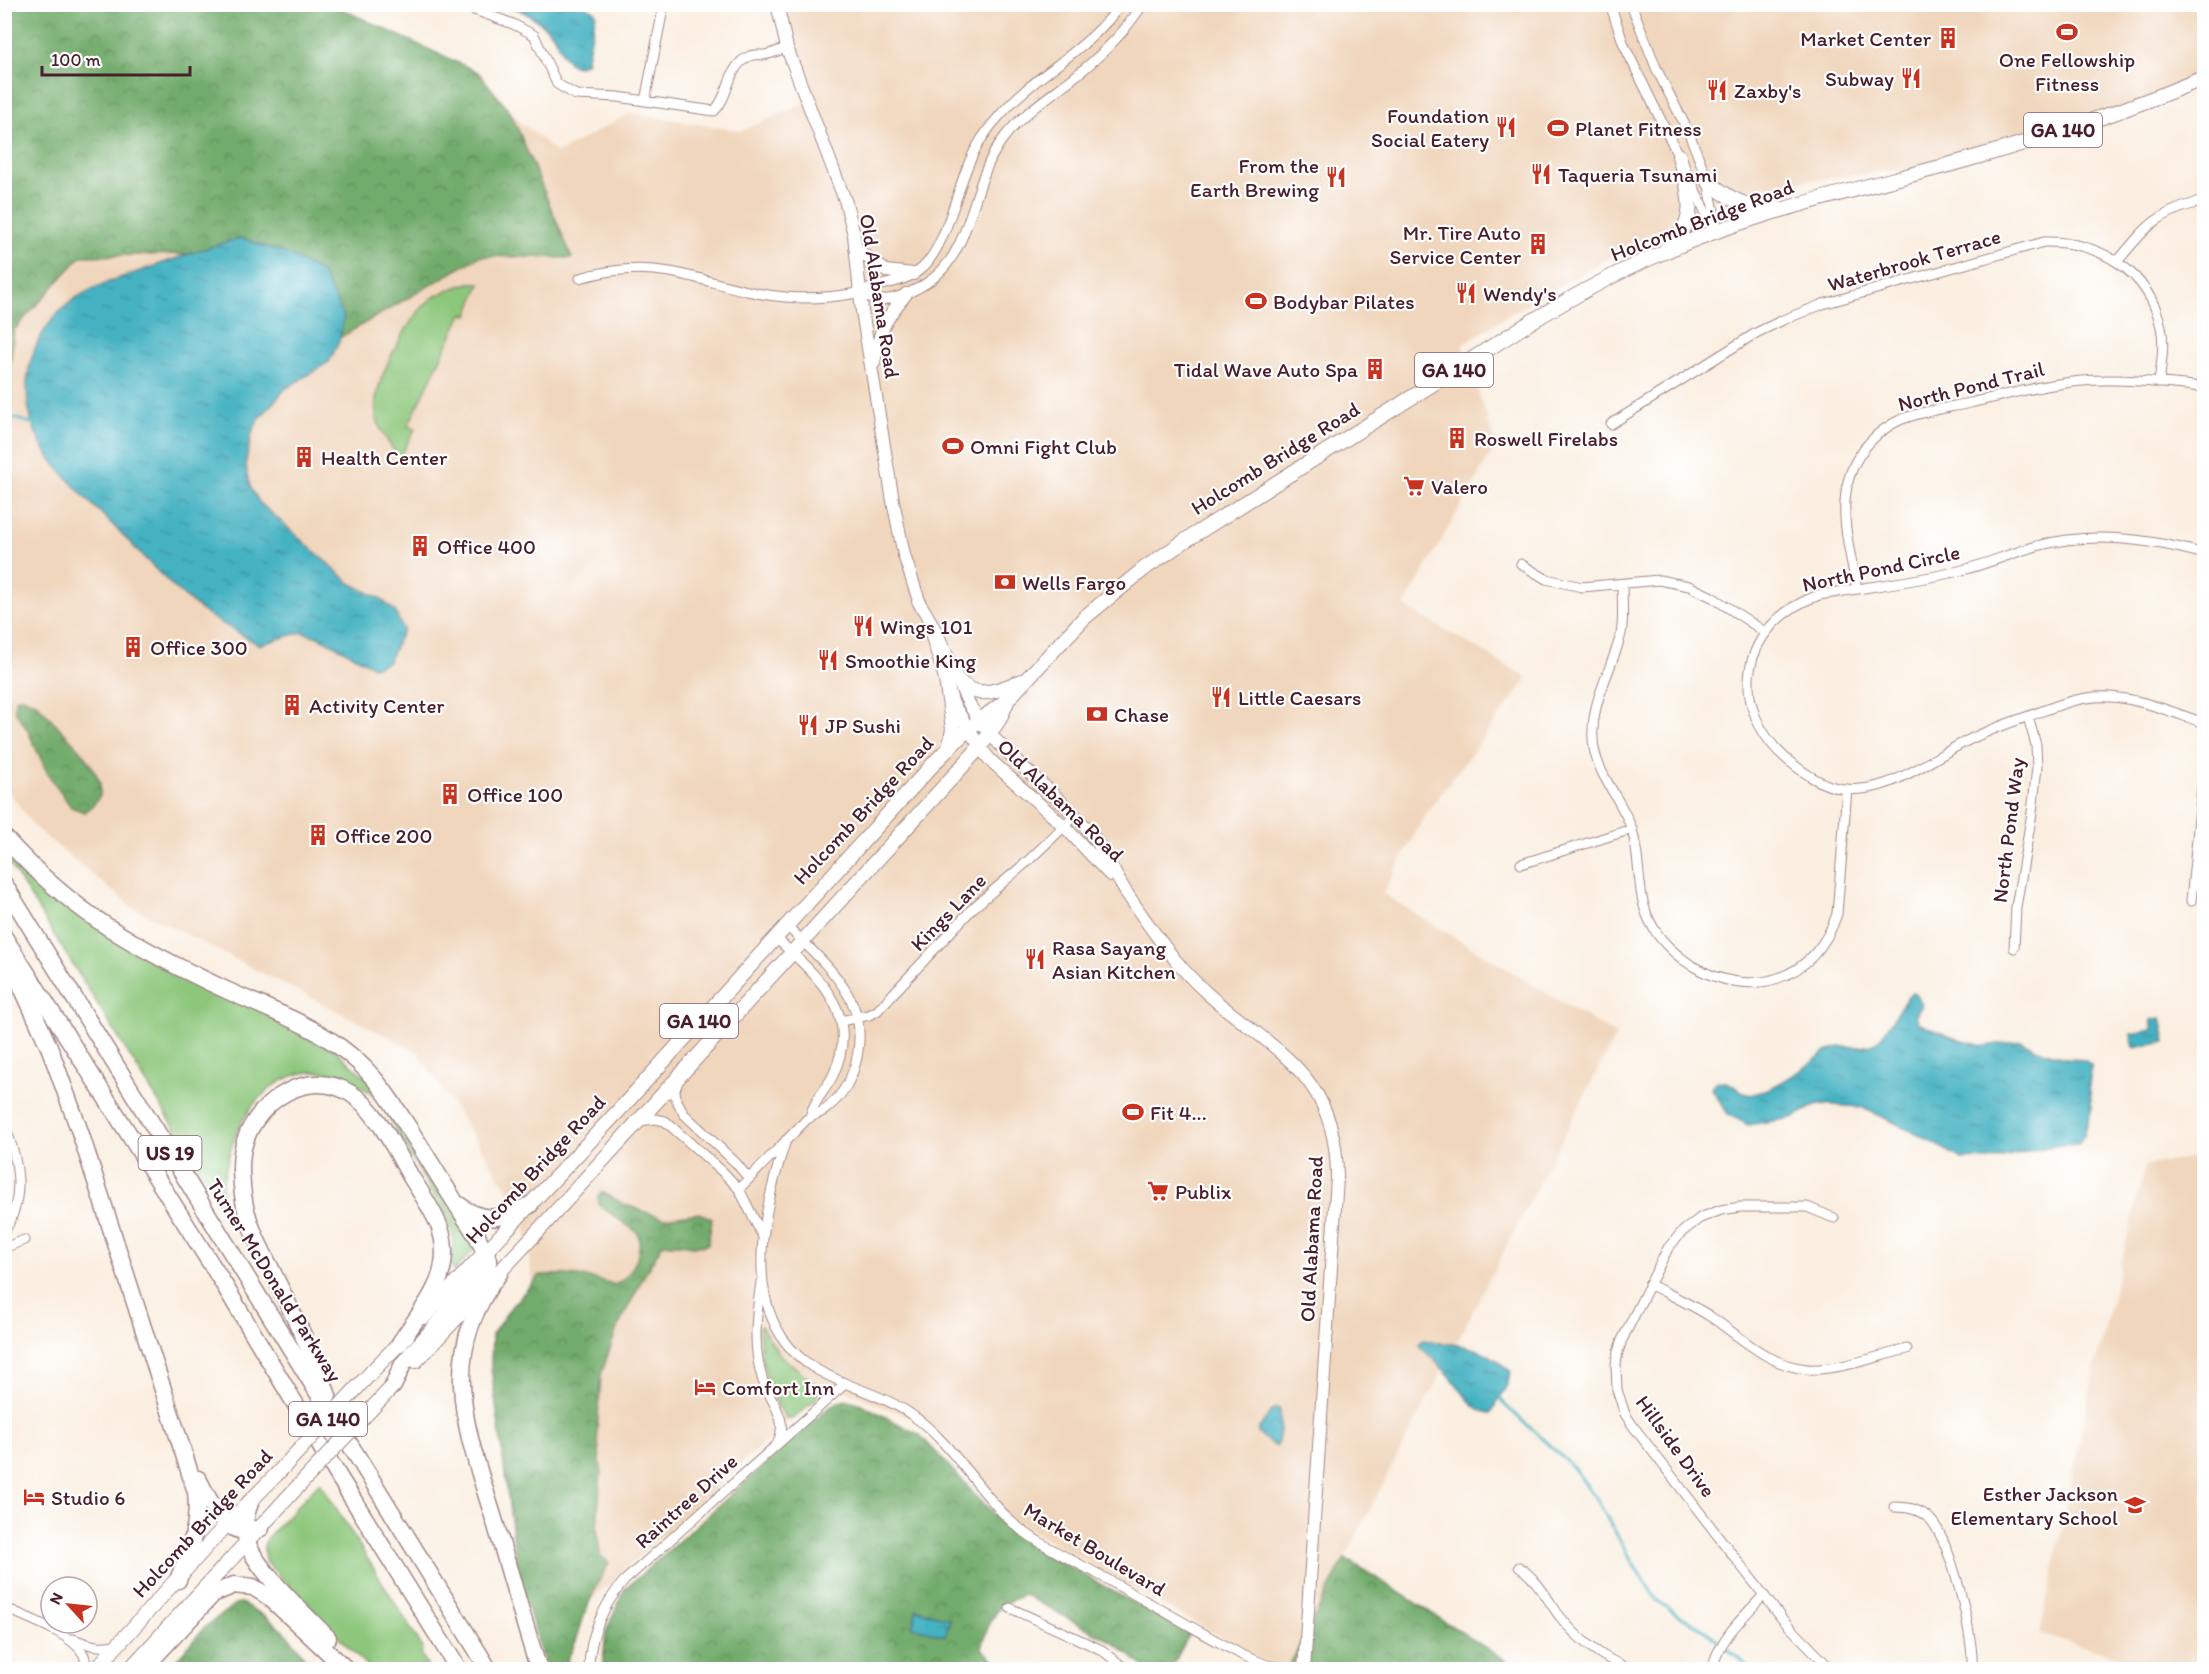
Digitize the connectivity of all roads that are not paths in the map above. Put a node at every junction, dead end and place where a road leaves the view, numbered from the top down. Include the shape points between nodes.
1 (458, 4) edge
2 (664, 4) edge
3 (777, 4) edge
4 (1121, 4) edge
5 (1143, 4) edge
6 (1610, 4) edge
7 (1631, 4) edge
8 (787, 48) junction
9 (2205, 78) edge
10 (645, 101) junction
11 (1679, 156) junction
12 (1708, 182) junction
13 (2205, 201) edge
14 (1789, 208) junction
15 (1718, 232) junction
16 (855, 248) junction
17 (1657, 255) junction
18 (2117, 262) junction
19 (913, 274) junction
20 (580, 278) dead end
21 (860, 293) junction
22 (906, 294) junction
23 (872, 373) junction
24 (2159, 383) junction
25 (2205, 387) edge
26 (1611, 424) dead end
27 (2205, 554) edge
28 (1521, 564) dead end
29 (1622, 584) junction
30 (1857, 589) junction
31 (1765, 632) junction
32 (951, 679) junction
33 (1024, 681) junction
34 (1007, 700) junction
35 (2028, 717) junction
36 (2205, 723) edge
37 (974, 725) junction
38 (990, 734) junction
39 (980, 747) junction
40 (949, 748) junction
41 (2205, 766) edge
42 (1847, 789) junction
43 (1075, 816) junction
44 (1064, 826) junction
45 (1632, 829) junction
46 (4, 837) edge
47 (1521, 864) dead end
48 (4, 884) edge
49 (1125, 891) junction
50 (2191, 901) dead end
51 (786, 925) junction
52 (4, 937) edge
53 (775, 937) junction
54 (802, 942) junction
55 (4, 946) edge
56 (2014, 948) dead end
57 (792, 953) junction
58 (858, 1018) junction
59 (841, 1021) junction
60 (680, 1075) junction
61 (810, 1117) junction
62 (637, 1122) junction
63 (4, 1124) edge
64 (786, 1140) junction
65 (749, 1179) junction
66 (739, 1189) junction
67 (450, 1195) junction
68 (530, 1205) junction
69 (1834, 1218) dead end
70 (4, 1232) edge
71 (763, 1238) junction
72 (24, 1239) dead end
73 (4, 1248) edge
74 (486, 1252) junction
75 (763, 1271) junction
76 (500, 1272) junction
77 (1649, 1284) junction
78 (399, 1343) junction
79 (1907, 1349) dead end
80 (845, 1384) junction
81 (393, 1386) junction
82 (336, 1422) junction
83 (776, 1445) junction
84 (186, 1457) junction
85 (250, 1503) junction
86 (1894, 1507) dead end
87 (227, 1524) junction
88 (251, 1534) junction
89 (1519, 1567) dead end
90 (178, 1580) junction
91 (1764, 1596) junction
92 (4, 1607) edge
93 (1010, 1608) dead end
94 (65, 1637) junction
95 (120, 1643) junction
96 (157, 1662) edge
97 (86, 1670) edge
98 (95, 1670) edge
99 (129, 1670) edge
100 (142, 1670) edge
101 (347, 1670) edge
102 (358, 1670) edge
103 (459, 1670) edge
104 (489, 1670) edge
105 (539, 1670) edge
106 (589, 1670) edge
107 (1126, 1670) edge
108 (1295, 1670) edge
109 (1304, 1670) edge
110 (1633, 1670) edge
111 (1712, 1670) edge
112 (1832, 1670) edge
113 (1972, 1670) edge

1 - 10 street via 534,35 550,72 566,91
2 - 10 street
3 - 8 street, Old Alabama Road
4 - 19 street via 1085,44 1014,101 988,129 969,162 941,240
5 - 22 street via 1115,42 1010,129 991,157 951,260 928,283
6 - 11 street via 1624,45
7 - 12 street
8 - 10 street via 750,56 741,62 714,111
8 - 16 street, Old Alabama Road via 846,203
9 - 14 main road, Holcomb Bridge Road / GA 140 via 2029,141
11 - 15 street
11 - 17 main road via 1691,203 1679,238
12 - 14 main road via 1744,204 1766,209
12 - 15 street
13 - 18 street via 2157,219
14 - 15 main road, Holcomb Bridge Road / GA 140
15 - 17 main road, Holcomb Bridge Road / GA 140
16 - 19 street via 886,272
16 - 21 street, Old Alabama Road
17 - 33 main road, Holcomb Bridge Road / GA 140 via 1534,320 1178,545 1092,611
18 - 24 street, Waterbrook Terrace via 2143,288 2158,315 2163,344
18 - 26 street, Waterbrook Terrace via 2081,245 2044,242 1823,304 1756,333
19 - 21 street
20 - 21 street via 613,271 668,272 763,295 814,297
21 - 22 street via 879,300
21 - 23 street, Old Alabama Road
22 - 23 street via 886,319
23 - 32 street, Old Alabama Road via 899,537 918,601 946,652
24 - 25 street, North Pond Trail
24 - 30 street, North Pond Trail via 2106,380 2059,384 1915,415 1886,428 1859,456 1846,489 1845,516
27 - 30 street, North Pond Circle via 2139,540 2079,539 2039,545 1959,571
28 - 29 street via 1546,579 1582,587
29 - 31 street via 1659,580 1689,586
29 - 45 street via 1621,632 1596,705 1592,735 1599,765
30 - 31 street, North Pond Circle via 1801,602 1781,614
31 - 42 street, North Pond Circle via 1754,654 1749,679 1759,726 1799,769 1823,783
32 - 33 main road via 980,693
32 - 37 street, Old Alabama Road via 968,704
32 - 40 main road via 953,729
33 - 34 main road, Holcomb Bridge Road / GA 140
34 - 37 main road, Holcomb Bridge Road / GA 140
34 - 38 main road, Holcomb Bridge Road / GA 140
35 - 36 street, North Pond Circle via 2072,701 2112,697
35 - 42 street, North Pond Circle via 1963,743 1892,783
35 - 56 street, North Pond Way via 2037,766 2016,907
37 - 38 street, Old Alabama Road
37 - 39 street, Old Alabama Road
37 - 40 main road, Holcomb Bridge Road / GA 140
38 - 39 main road, Holcomb Bridge Road / GA 140
38 - 43 street, Old Alabama Road
39 - 44 street, Old Alabama Road
39 - 54 main road, Holcomb Bridge Road / GA 140
40 - 51 main road, Holcomb Bridge Road / GA 140
41 - 50 street
42 - 45 street via 1839,902 1833,928 1806,964 1766,982 1716,978 1663,942 1644,908
43 - 44 street, Kings Lane
43 - 49 street, Old Alabama Road via 1100,846
44 - 49 street, Old Alabama Road
44 - 58 street, Kings Lane via 986,895 877,1011
45 - 47 street
46 - 67 highway via 56,889 119,936 320,1034 350,1055 386,1092
48 - 82 highway, Turner McDonald Parkway / US 19
49 - 109 street, Old Alabama Road via 1192,980 1274,1045 1300,1071 1321,1102 1334,1139 1337,1178
51 - 53 main road, Holcomb Bridge Road / GA 140
51 - 54 street, Market Boulevard
52 - 103 highway, US 19 via 220,1278
53 - 57 street, Market Boulevard
53 - 68 main road, Holcomb Bridge Road / GA 140
54 - 57 main road, Holcomb Bridge Road / GA 140
54 - 58 street, Market Boulevard via 838,978
55 - 84 highway via 60,1075
57 - 59 street, Market Boulevard via 826,988
57 - 60 main road, Holcomb Bridge Road / GA 140
58 - 59 street, Kings Lane
58 - 61 street, Market Boulevard via 858,1050 848,1080 826,1109
59 - 61 street, Market Boulevard via 838,1062 813,1104
60 - 62 main road, Holcomb Bridge Road / GA 140
60 - 65 street via 675,1090 679,1107
61 - 64 street, Market Boulevard
62 - 66 street via 658,1119 672,1126
62 - 76 main road, Holcomb Bridge Road / GA 140
63 - 70 street via 14,1151 19,1183 16,1206
64 - 65 street, Market Boulevard
64 - 71 street, Market Boulevard
65 - 66 street, Market Boulevard
66 - 71 street, Market Boulevard
67 - 68 highway via 470,1213 488,1218
67 - 74 highway
68 - 74 main road, Holcomb Bridge Road / GA 140
69 - 77 street, Hillside Drive via 1807,1208 1720,1210 1700,1218 1682,1232 1668,1248
71 - 75 street, Market Boulevard
72 - 73 street
74 - 78 main road, Holcomb Bridge Road / GA 140
74 - 81 highway via 489,1262 485,1271 403,1364
75 - 80 street, Market Boulevard via 771,1315 783,1339 816,1371
75 - 83 street via 756,1350 763,1381 782,1419
76 - 81 main road, Holcomb Bridge Road / GA 140
76 - 105 highway via 469,1328 462,1361 461,1396
77 - 79 street via 1789,1366 1828,1368
77 - 91 street, Hillside Drive via 1618,1352 1616,1377 1621,1403 1633,1426
78 - 82 highway via 441,1276 444,1256 439,1227 362,1102 350,1092 330,1085 308,1084 293,1089 267,1107 248,1133 241,1164 243,1192 253,1230 317,1366
78 - 85 main road, Holcomb Bridge Road / GA 140, bridge
80 - 83 street, Raintree Drive
80 - 108 street, Market Boulevard via 890,1401 923,1423 1006,1515 1040,1542 1242,1655
81 - 88 main road, Holcomb Bridge Road / GA 140, bridge
82 - 104 highway, Turner McDonald Parkway / US 19
83 - 106 street, Raintree Drive via 618,1588 597,1627
84 - 87 highway
84 - 90 highway via 198,1506 194,1536
85 - 87 main road, Holcomb Bridge Road / GA 140
85 - 88 highway via 245,1520
86 - 113 street via 1920,1511 1941,1534 1970,1631
87 - 88 highway
87 - 90 main road, Holcomb Bridge Road / GA 140
88 - 99 main road, Holcomb Bridge Road / GA 140
88 - 102 highway via 252,1554 264,1571
89 - 110 street via 1535,1580 1586,1643
90 - 95 main road, Holcomb Bridge Road / GA 140
91 - 111 street via 1724,1641
91 - 112 street, Hillside Drive
92 - 94 street
93 - 107 street via 1102,1650
94 - 95 street via 104,1648
94 - 97 street via 84,1653
95 - 98 main road, Holcomb Bridge Road / GA 140
96 - 100 highway
96 - 101 highway via 213,1594 229,1586 243,1585 269,1597

